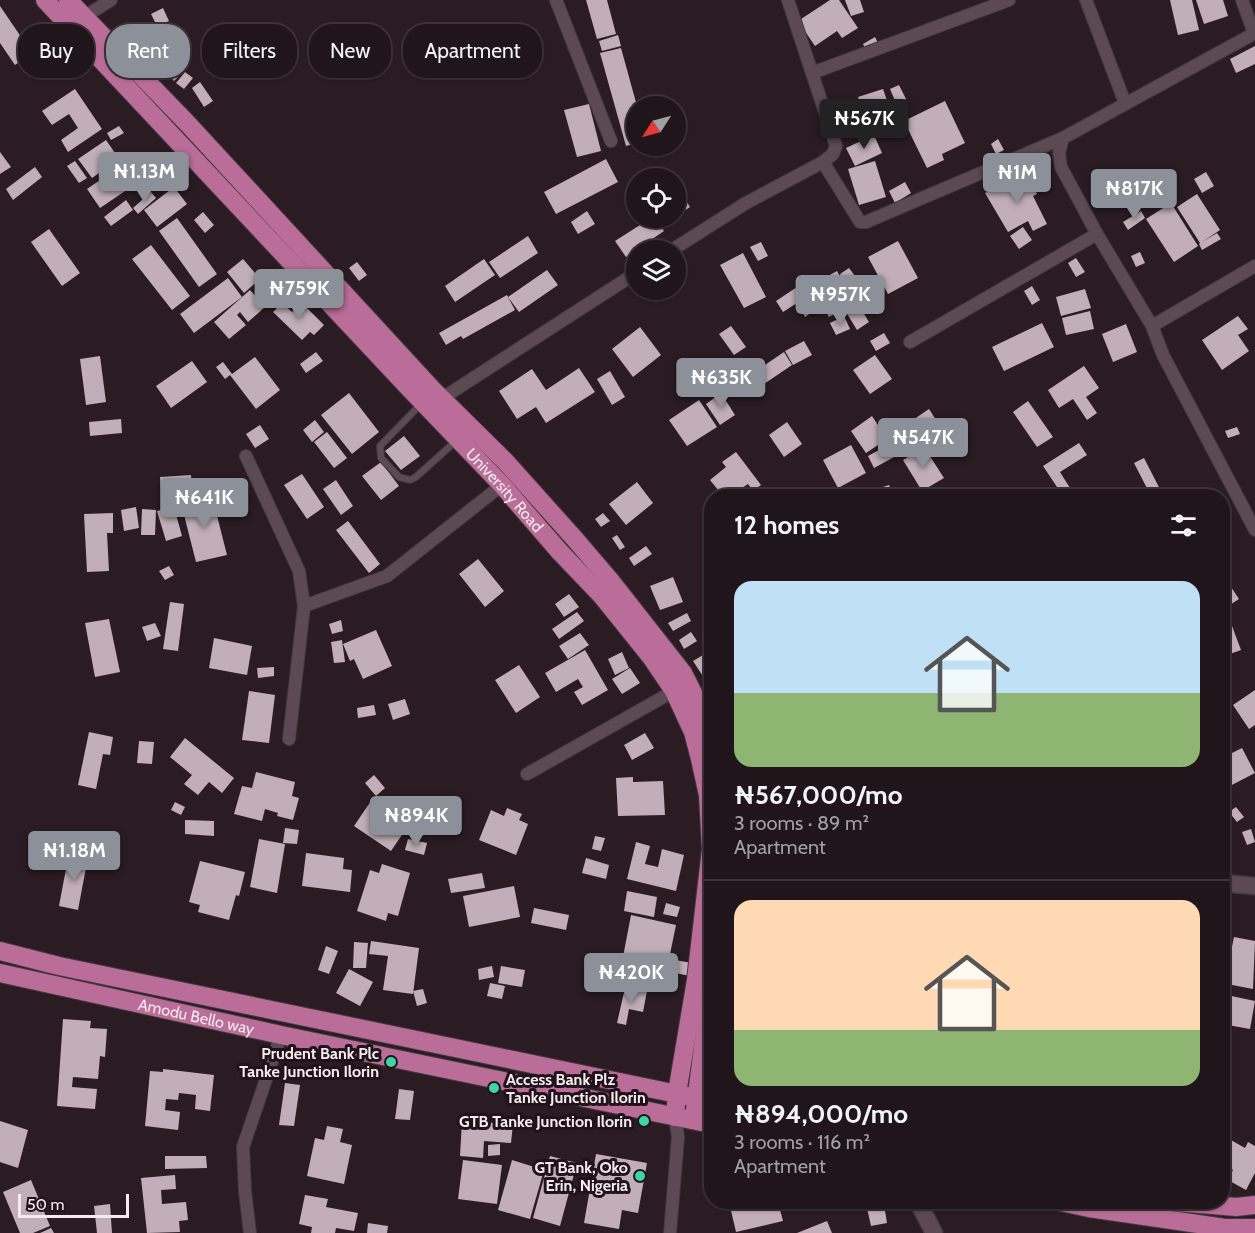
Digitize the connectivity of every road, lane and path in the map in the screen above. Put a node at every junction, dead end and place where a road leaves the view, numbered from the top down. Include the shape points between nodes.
1 (45, 0) edge
2 (68, 0) edge
3 (111, 0) edge
4 (556, 0) edge
5 (788, 0) edge
6 (1010, 0) edge
7 (1086, 0) edge
8 (1242, 0) edge
9 (77, 22) junction
10 (1254, 33) edge
11 (812, 73) junction
12 (1125, 103) junction
13 (1063, 138) junction
14 (611, 141) dead end
15 (823, 162) junction
16 (1097, 234) junction
17 (686, 241) edge
18 (1255, 267) edge
19 (626, 279) edge
20 (1152, 326) junction
21 (910, 342) dead end
22 (433, 397) junction
23 (458, 439) junction
24 (246, 456) dead end
25 (502, 485) junction
26 (1250, 507) edge
27 (1255, 530) edge
28 (304, 606) junction
29 (674, 691) junction
30 (704, 720) edge
31 (289, 739) dead end
32 (526, 774) dead end
33 (704, 777) edge
34 (1230, 884) edge
35 (1255, 886) edge
36 (704, 910) edge
37 (0, 951) edge
38 (0, 973) edge
39 (281, 1035) junction
40 (677, 1093) junction
41 (704, 1099) edge
42 (693, 1120) edge
43 (678, 1137) junction
44 (1255, 1205) edge
45 (1230, 1206) edge
46 (922, 1209) edge
47 (1096, 1209) edge
48 (1255, 1228) edge
49 (250, 1233) edge
50 (670, 1233) edge
51 (934, 1233) edge

1 - 9 main road, University Road
2 - 9 main road, University Road
3 - 9 street
4 - 14 street
5 - 11 street
6 - 11 street
7 - 12 street
8 - 10 street
9 - 22 main road, University Road via 179,141
10 - 12 street
11 - 15 street via 836,146
12 - 13 street
13 - 15 street via 866,222 860,222
13 - 16 street via 1061,167
15 - 17 street
16 - 20 street
16 - 21 street
18 - 20 street
19 - 22 street
20 - 26 street via 1163,355
22 - 23 main road, University Road
22 - 23 lane via 380,446 381,458 404,479 416,477
22 - 30 main road, University Road via 505,461 574,538 667,651 683,674
23 - 25 main road, University Road
24 - 28 street via 299,571
25 - 28 street via 392,573
25 - 29 main road, University Road via 602,596
26 - 27 street
28 - 31 street
29 - 32 street
29 - 33 main road, University Road via 693,732
34 - 35 street
36 - 40 main road, University Road
37 - 40 main road, Amodu Bello way
38 - 39 main road, Amodu Bello way
39 - 42 main road, Amodu Bello way
39 - 49 street via 243,1147
40 - 41 main road, Amodu Bello way
40 - 42 main road, University Road
41 - 42 main road
42 - 43 street
42 - 43 street
43 - 50 street
44 - 45 main road
46 - 51 street
47 - 48 main road via 1225,1228

